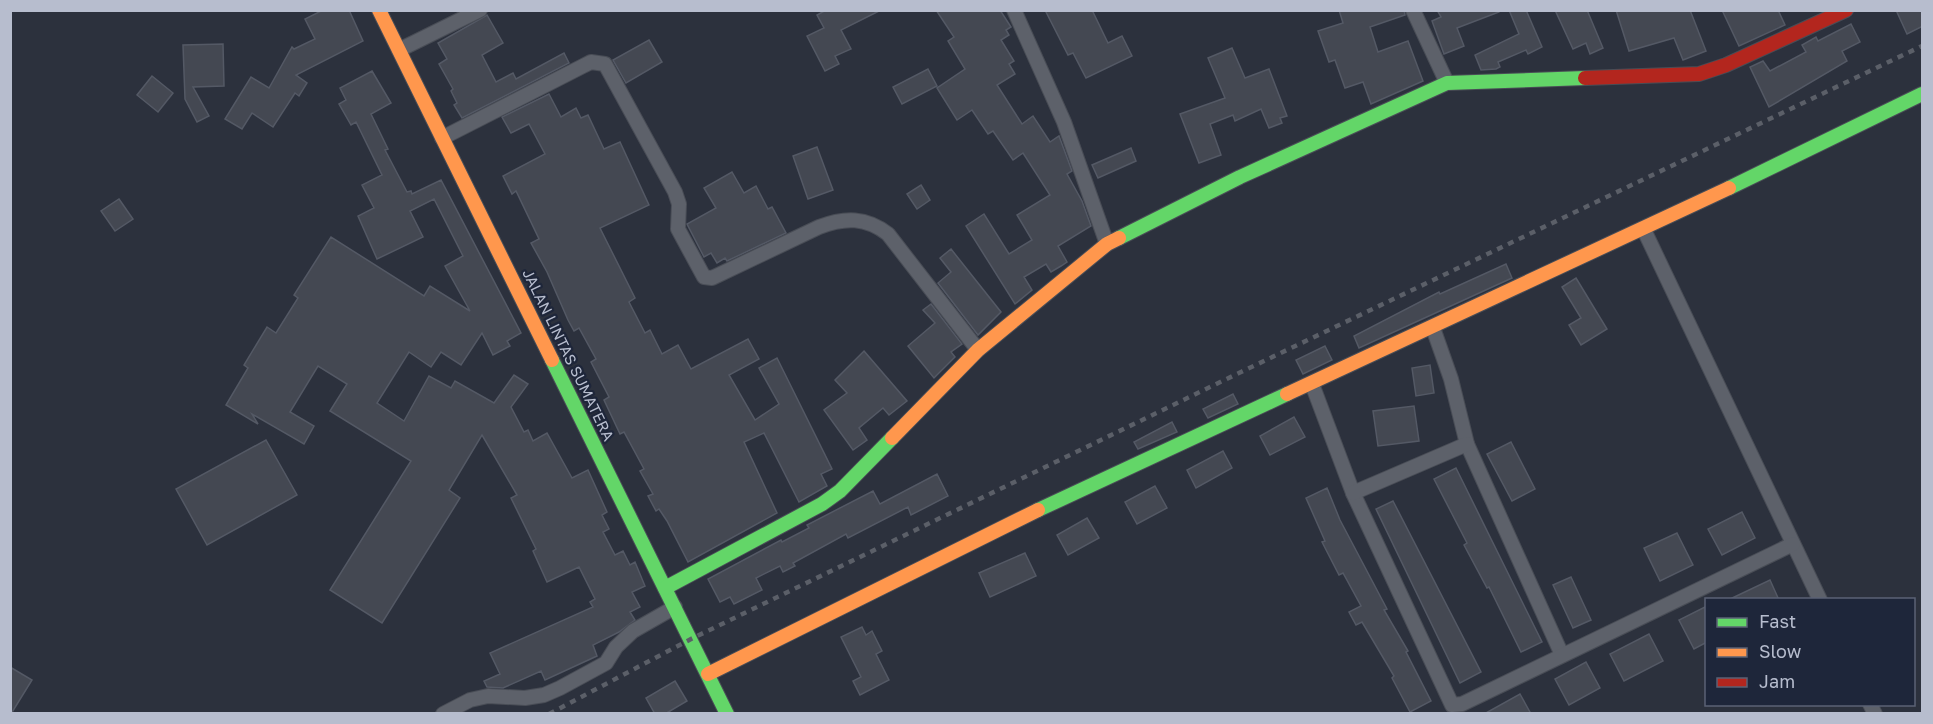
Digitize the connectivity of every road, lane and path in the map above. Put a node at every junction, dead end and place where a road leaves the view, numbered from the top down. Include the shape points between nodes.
1 (379, 10) edge
2 (480, 10) edge
3 (1014, 10) edge
4 (1413, 10) edge
5 (1846, 10) edge
6 (399, 50) junction
7 (1447, 83) junction
8 (1923, 94) edge
9 (442, 138) junction
10 (1644, 230) junction
11 (1107, 244) junction
12 (1433, 328) junction
13 (978, 350) junction
14 (1312, 384) junction
15 (1467, 444) junction
16 (1353, 493) junction
17 (1793, 544) junction
18 (665, 588) junction
19 (1819, 598) edge
20 (675, 607) junction
21 (1562, 656) junction
22 (708, 674) junction
23 (443, 714) edge
24 (727, 714) edge

1 - 6 main road, JALAN LINTAS SUMATERA
2 - 6 street
3 - 11 street via 1064,122
4 - 7 street
5 - 7 main road via 1699,74
6 - 9 main road, JALAN LINTAS SUMATERA
7 - 11 main road via 1240,177
8 - 10 main road
9 - 13 street via 591,62 605,64 675,192 679,204 678,229 704,277 712,278 827,224 860,220 888,234
9 - 18 main road, JALAN LINTAS SUMATERA
10 - 12 main road
10 - 17 street
11 - 13 main road
12 - 14 main road
12 - 15 street via 1451,378
13 - 18 main road via 831,498
14 - 16 street
14 - 22 main road via 1068,495
15 - 16 street
15 - 21 street
16 - 21 street via 1452,705 1462,704
17 - 19 street
17 - 21 street
18 - 20 main road, JALAN LINTAS SUMATERA
20 - 22 main road, JALAN LINTAS SUMATERA
20 - 23 street via 633,631 606,663 560,688 525,698 479,698
22 - 24 main road, JALAN LINTAS SUMATERA

